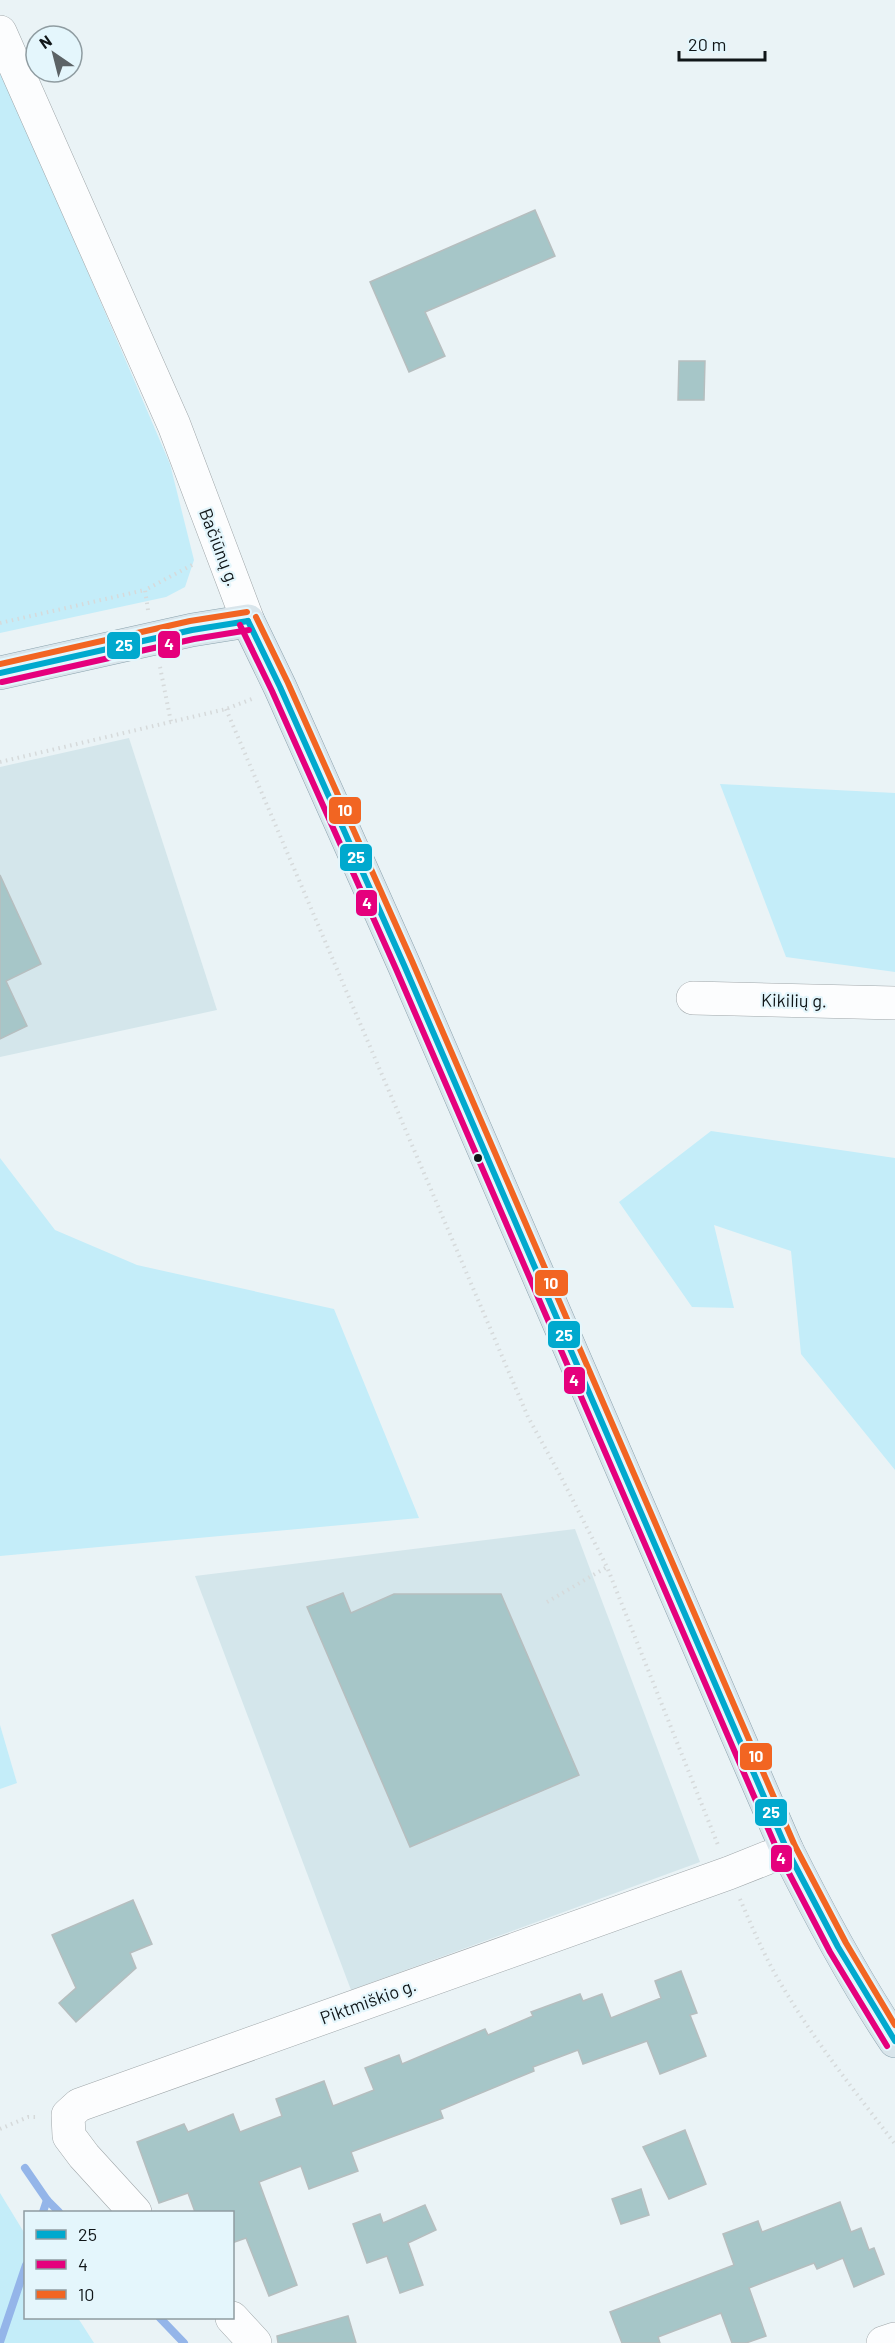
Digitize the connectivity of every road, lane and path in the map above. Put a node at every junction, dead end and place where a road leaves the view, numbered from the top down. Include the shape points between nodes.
1 (0, 32) edge
2 (145, 590) dead end
3 (248, 621) junction
4 (0, 623) edge
5 (0, 673) edge
6 (280, 687) junction
7 (226, 709) junction
8 (0, 762) edge
9 (693, 998) dead end
10 (895, 1003) edge
11 (607, 1567) junction
12 (547, 1602) dead end
13 (787, 1850) junction
14 (729, 1873) junction
15 (895, 2041) edge
16 (68, 2115) junction
17 (0, 2129) edge
18 (895, 2144) edge
19 (134, 2211) edge
20 (233, 2319) edge
21 (895, 2339) edge
22 (255, 2343) edge
23 (883, 2343) edge

1 - 3 street, Bačiūnų g. via 174,425
2 - 4 path
3 - 5 main road
3 - 6 main road, Bačiūnų g.
6 - 7 path
6 - 13 main road, Bačiūnų g.
7 - 8 path
7 - 11 path via 528,1417
9 - 10 street, Kikilių g.
11 - 12 path
11 - 14 path
13 - 14 street, Piktmiškio g.
13 - 15 main road, Bačiūnų g. via 830,1936
14 - 16 street, Piktmiškio g. via 98,2097
14 - 18 path via 758,1942 786,1993
16 - 17 path via 28,2117
16 - 19 street via 69,2136
20 - 22 street
21 - 23 street

